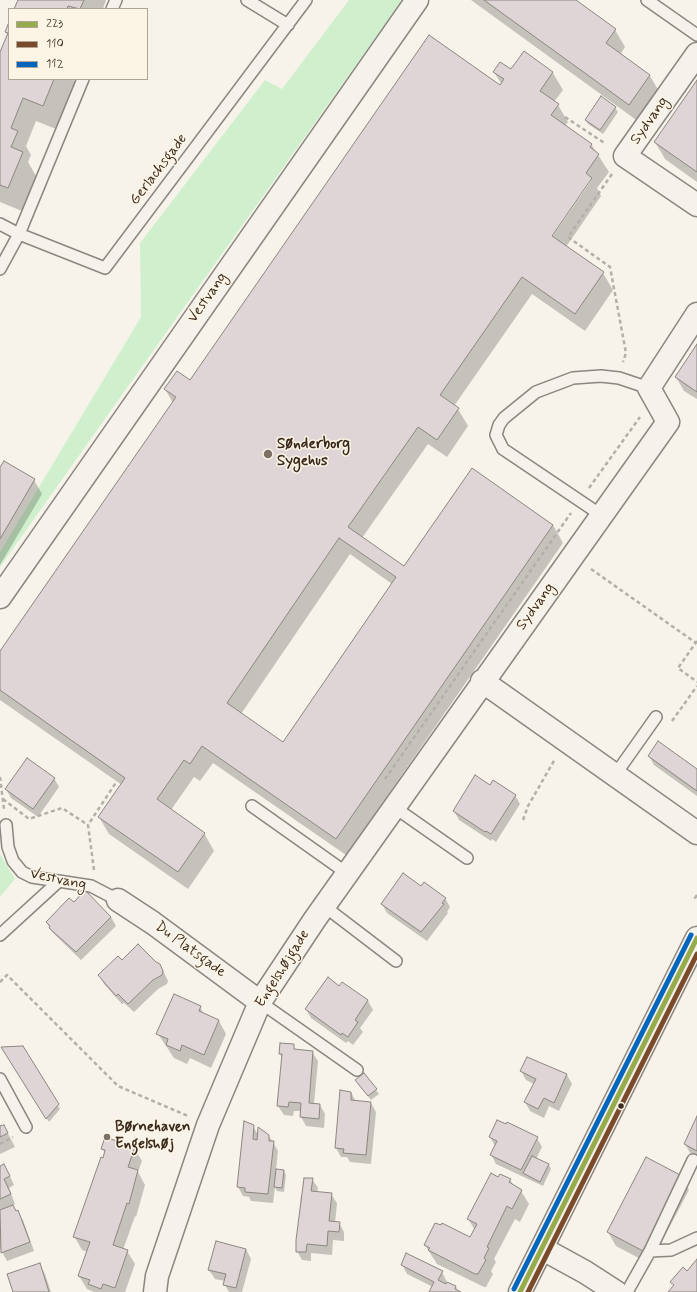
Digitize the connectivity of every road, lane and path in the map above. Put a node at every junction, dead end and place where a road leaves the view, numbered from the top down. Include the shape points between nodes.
1 (247, 0) edge
2 (306, 0) edge
3 (417, 0) edge
4 (647, 0) edge
5 (288, 25) junction
6 (697, 35) edge
7 (697, 54) edge
8 (83, 80) edge
9 (565, 117) dead end
10 (625, 156) junction
11 (697, 205) edge
12 (0, 224) edge
13 (19, 234) junction
14 (0, 269) edge
15 (697, 314) edge
16 (619, 378) junction
17 (651, 392) junction
18 (580, 501) junction
19 (601, 515) junction
20 (572, 556) junction
21 (0, 597) edge
22 (696, 642) edge
23 (482, 681) junction
24 (697, 682) edge
25 (697, 686) edge
26 (656, 717) dead end
27 (669, 726) dead end
28 (555, 759) dead end
29 (615, 774) junction
30 (0, 777) edge
31 (116, 781) dead end
32 (383, 782) dead end
33 (3, 799) junction
34 (252, 806) dead end
35 (394, 807) junction
36 (523, 820) dead end
37 (6, 825) joint
38 (88, 825) junction
39 (697, 833) edge
40 (467, 858) dead end
41 (99, 874) dead end
42 (348, 874) junction
43 (59, 881) junction
44 (697, 895) edge
45 (697, 899) edge
46 (118, 900) joint
47 (324, 906) junction
48 (0, 935) edge
49 (697, 938) edge
50 (396, 961) dead end
51 (0, 982) edge
52 (260, 1002) junction
53 (357, 1070) dead end
54 (0, 1079) edge
55 (208, 1125) junction
56 (26, 1127) dead end
57 (11, 1139) dead end
58 (0, 1144) edge
59 (693, 1160) dead end
60 (697, 1238) edge
61 (543, 1249) junction
62 (650, 1251) junction
63 (154, 1292) edge
64 (520, 1292) edge
65 (616, 1292) edge
66 (627, 1292) edge

1 - 5 lane
2 - 5 lane, Gerlachsgade
3 - 21 street, Vestvang
4 - 6 lane
5 - 13 lane, Gerlachsgade via 105,268
7 - 10 street, Sydvang
8 - 13 lane
9 - 10 path
10 - 11 street, Sydvang
10 - 16 path via 568,237 610,267 626,352
12 - 13 lane, Gerlachsgade
13 - 14 lane
15 - 17 street
16 - 17 lane
16 - 18 lane via 573,378 536,392 504,418 496,435 503,449
17 - 18 path
17 - 19 street, Sydvang via 668,422
18 - 19 lane
18 - 32 path
19 - 20 street, Sydvang
20 - 22 path
20 - 23 street, Sydvang
22 - 24 path via 678,668
23 - 29 street
23 - 35 street, Engelshøjgade
25 - 27 path
26 - 29 lane
28 - 36 path via 528,806
29 - 39 street
30 - 33 path
31 - 38 path
33 - 37 path
33 - 38 path via 29,819 62,808
34 - 42 lane
35 - 40 lane
35 - 42 street, Engelshøjgade
37 - 43 lane, Vestvang via 8,847 13,861 22,872 32,877
38 - 41 path via 94,869
42 - 47 street, Engelshøjgade
43 - 46 lane, Vestvang via 91,886
43 - 48 lane
44 - 45 path
46 - 52 street, Du Platsgade
47 - 50 lane
47 - 52 street, Engelshøjgade
49 - 61 street
51 - 55 path via 7,975 118,1086
52 - 53 lane
52 - 55 street, Engelshøjgade
54 - 56 lane
55 - 63 street, Engelshøjgade via 157,1276
57 - 58 path
59 - 62 lane
60 - 62 lane via 671,1250
61 - 64 street
61 - 65 street
62 - 66 lane

